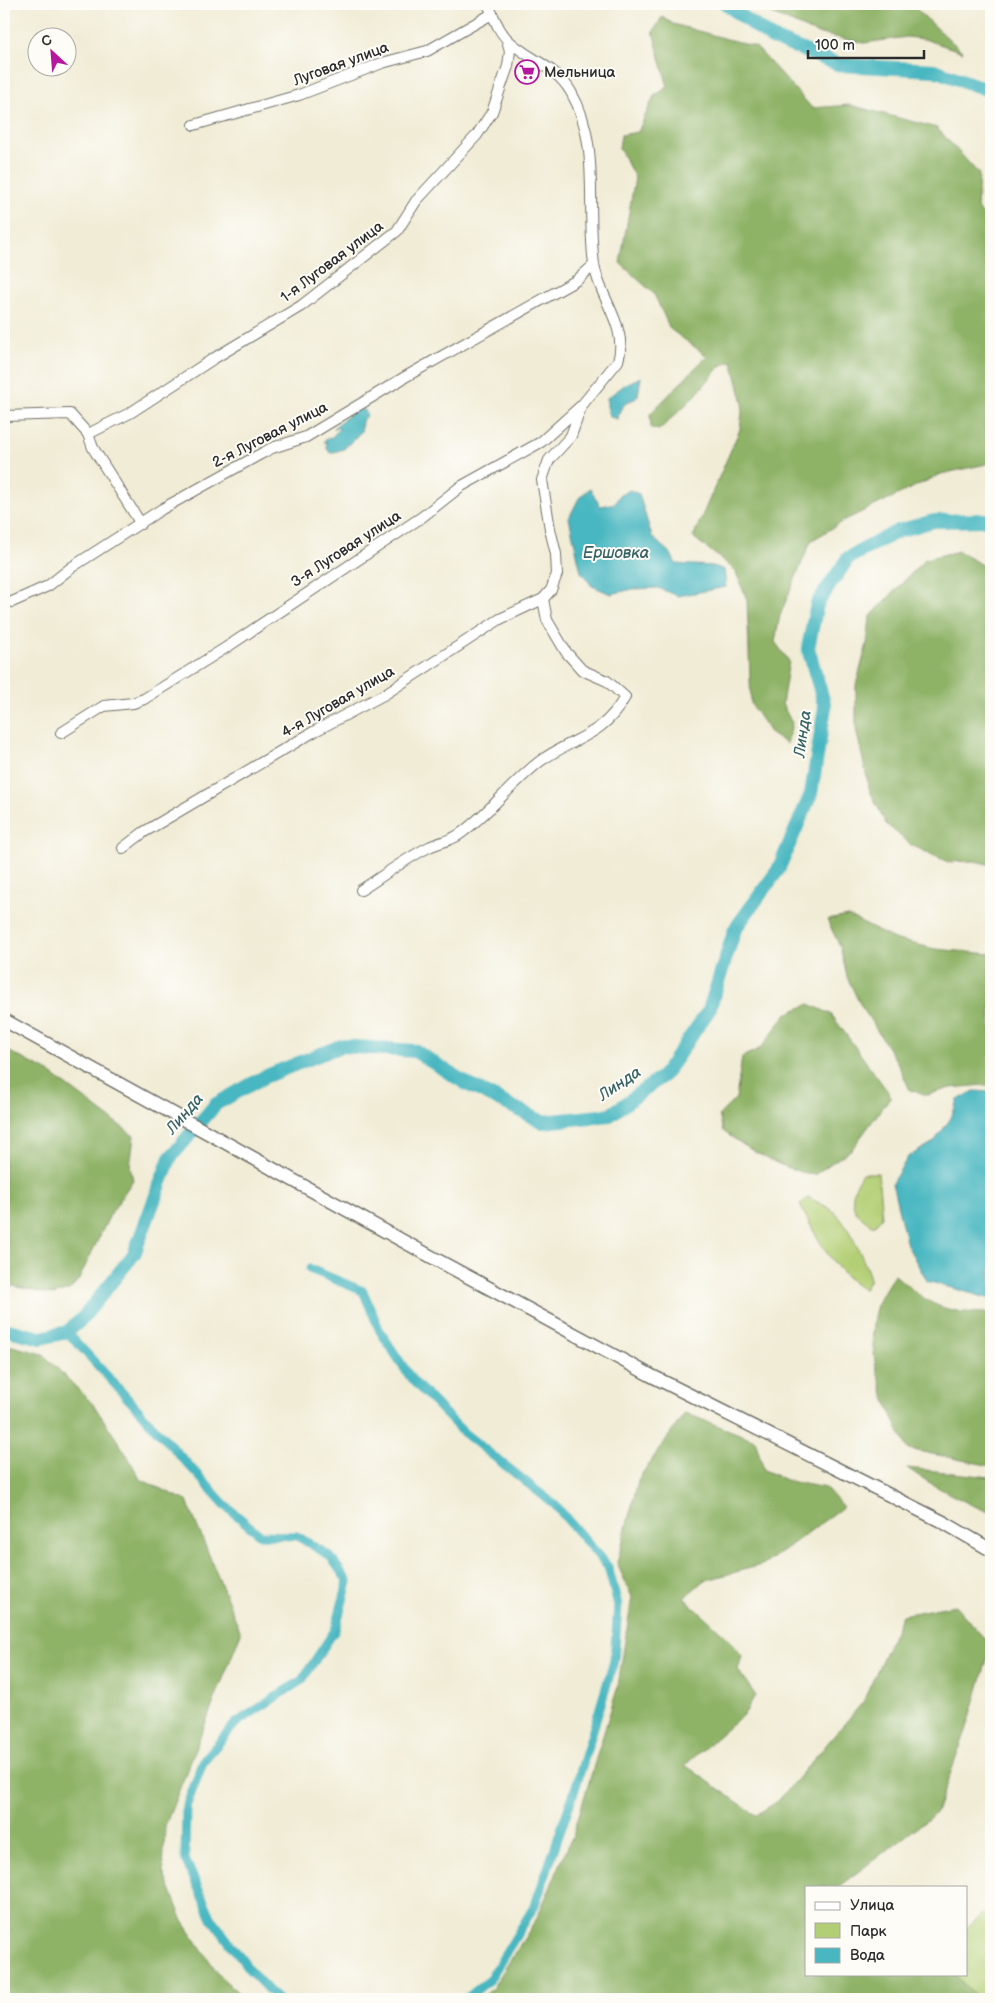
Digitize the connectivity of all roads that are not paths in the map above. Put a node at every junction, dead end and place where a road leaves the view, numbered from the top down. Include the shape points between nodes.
1 (488, 4) edge
2 (492, 14) junction
3 (507, 40) junction
4 (194, 125) dead end
5 (594, 265) junction
6 (582, 406) junction
7 (4, 416) edge
8 (88, 434) junction
9 (141, 524) junction
10 (543, 599) junction
11 (12, 602) dead end
12 (61, 732) dead end
13 (123, 848) dead end
14 (361, 890) dead end
15 (4, 1020) edge
16 (991, 1550) edge

1 - 2 street
2 - 3 street
2 - 4 street, Луговая улица via 427,50 299,96
3 - 5 street via 557,73 572,94 584,120
3 - 8 street, 1-я Луговая улица via 510,51 508,66 492,112 477,135 416,201 397,232 301,306 130,414
5 - 6 street, 3-я Луговая улица via 618,331 621,352 618,361
5 - 9 street, 2-я Луговая улица via 577,280 306,437 265,451
6 - 10 street via 571,436 549,460 542,480 557,574 551,590
6 - 12 street, 3-я Луговая улица via 541,442 460,487 422,517 144,699 104,706
7 - 8 street via 70,414
8 - 9 street via 93,448
9 - 11 street, 2-я Луговая улица via 48,586
10 - 13 street, 4-я Луговая улица via 500,619 385,694 315,731 144,832
10 - 14 street via 547,620 566,652 582,670 607,681 625,697 615,715 595,731 541,761 458,836 429,846
15 - 16 main road via 642,1370 943,1522

